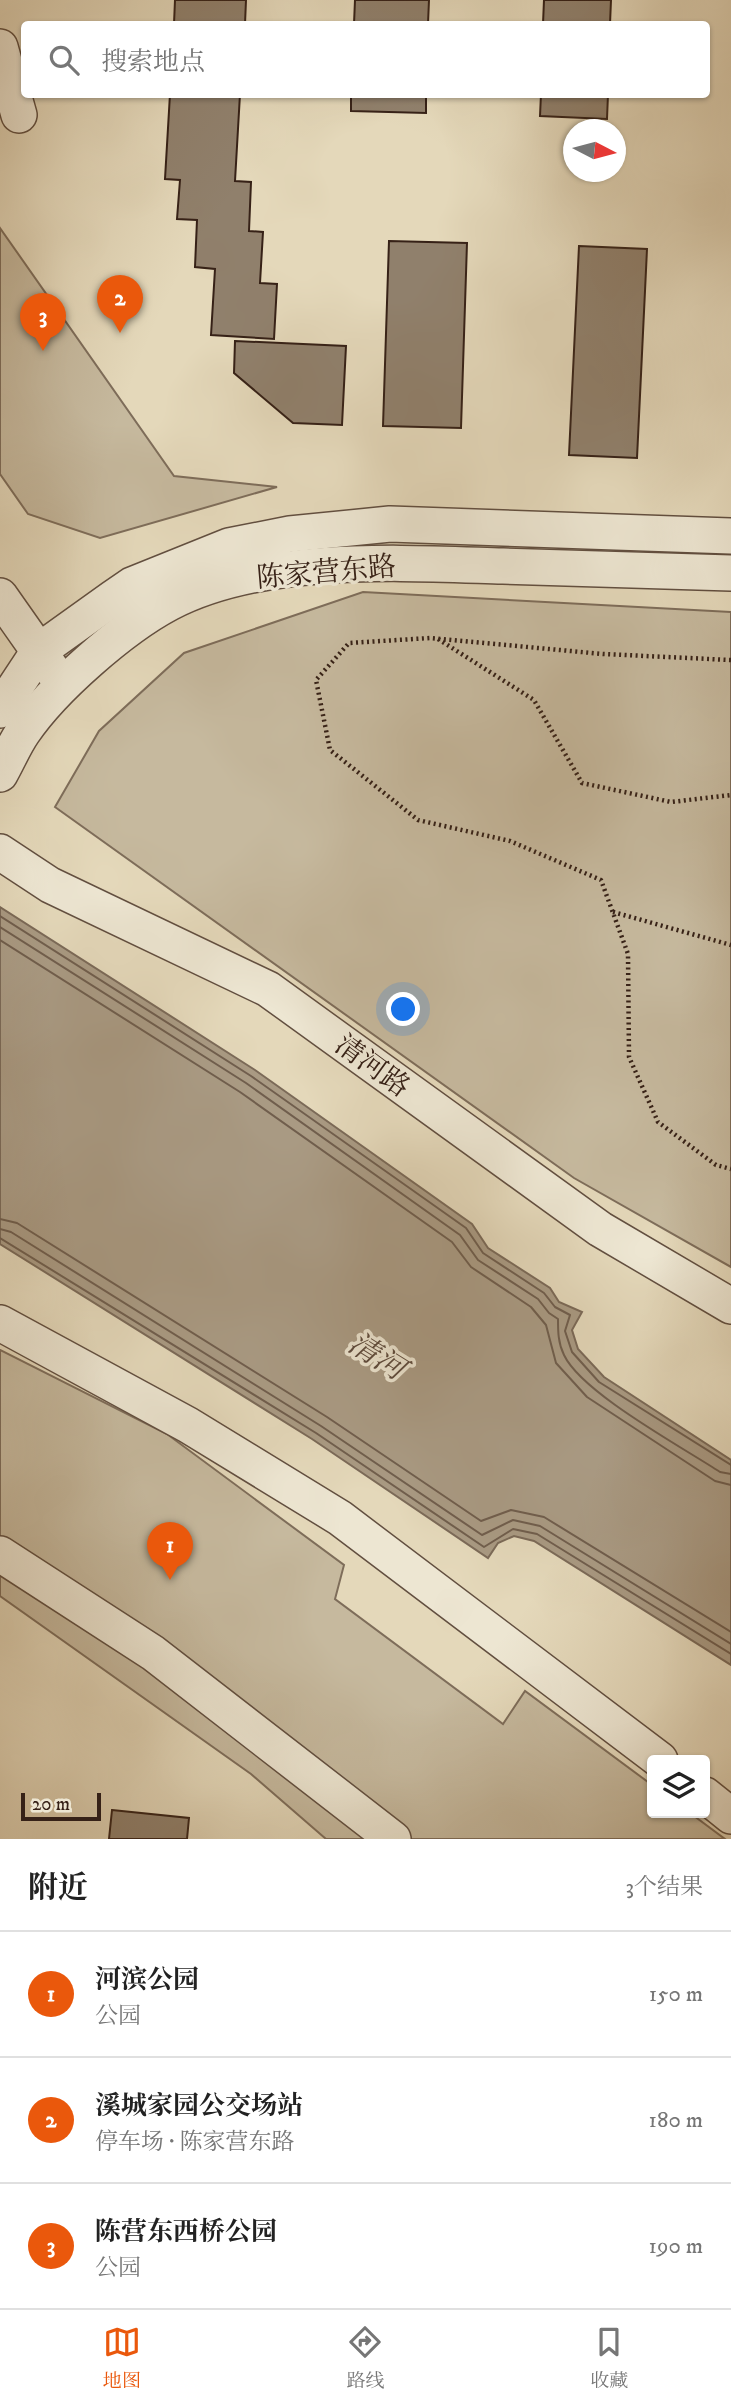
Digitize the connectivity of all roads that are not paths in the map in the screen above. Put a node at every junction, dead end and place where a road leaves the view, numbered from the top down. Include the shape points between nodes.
1 (0, 47) edge
2 (19, 115) dead end
3 (731, 536) edge
4 (731, 573) edge
5 (0, 596) edge
6 (39, 651) junction
7 (63, 686) junction
8 (0, 710) edge
9 (0, 774) edge
10 (0, 852) edge
11 (731, 1306) edge
12 (0, 1323) edge
13 (0, 1554) edge
14 (653, 1755) edge
15 (710, 1799) edge
16 (731, 1816) edge
17 (393, 1839) edge

1 - 2 street
3 - 6 street, 陈家营东路 via 390,524 290,534 229,546 132,585
4 - 7 street, 陈家营东路 via 368,562 280,571 214,585 170,602 130,627
5 - 6 street
6 - 7 street
6 - 8 street, 陈家营东路
7 - 9 street, 陈家营东路 via 23,732
10 - 11 street, 清河路 via 50,885 268,989 600,1229
12 - 14 street via 188,1425 340,1518
13 - 17 street via 153,1653
15 - 16 street

